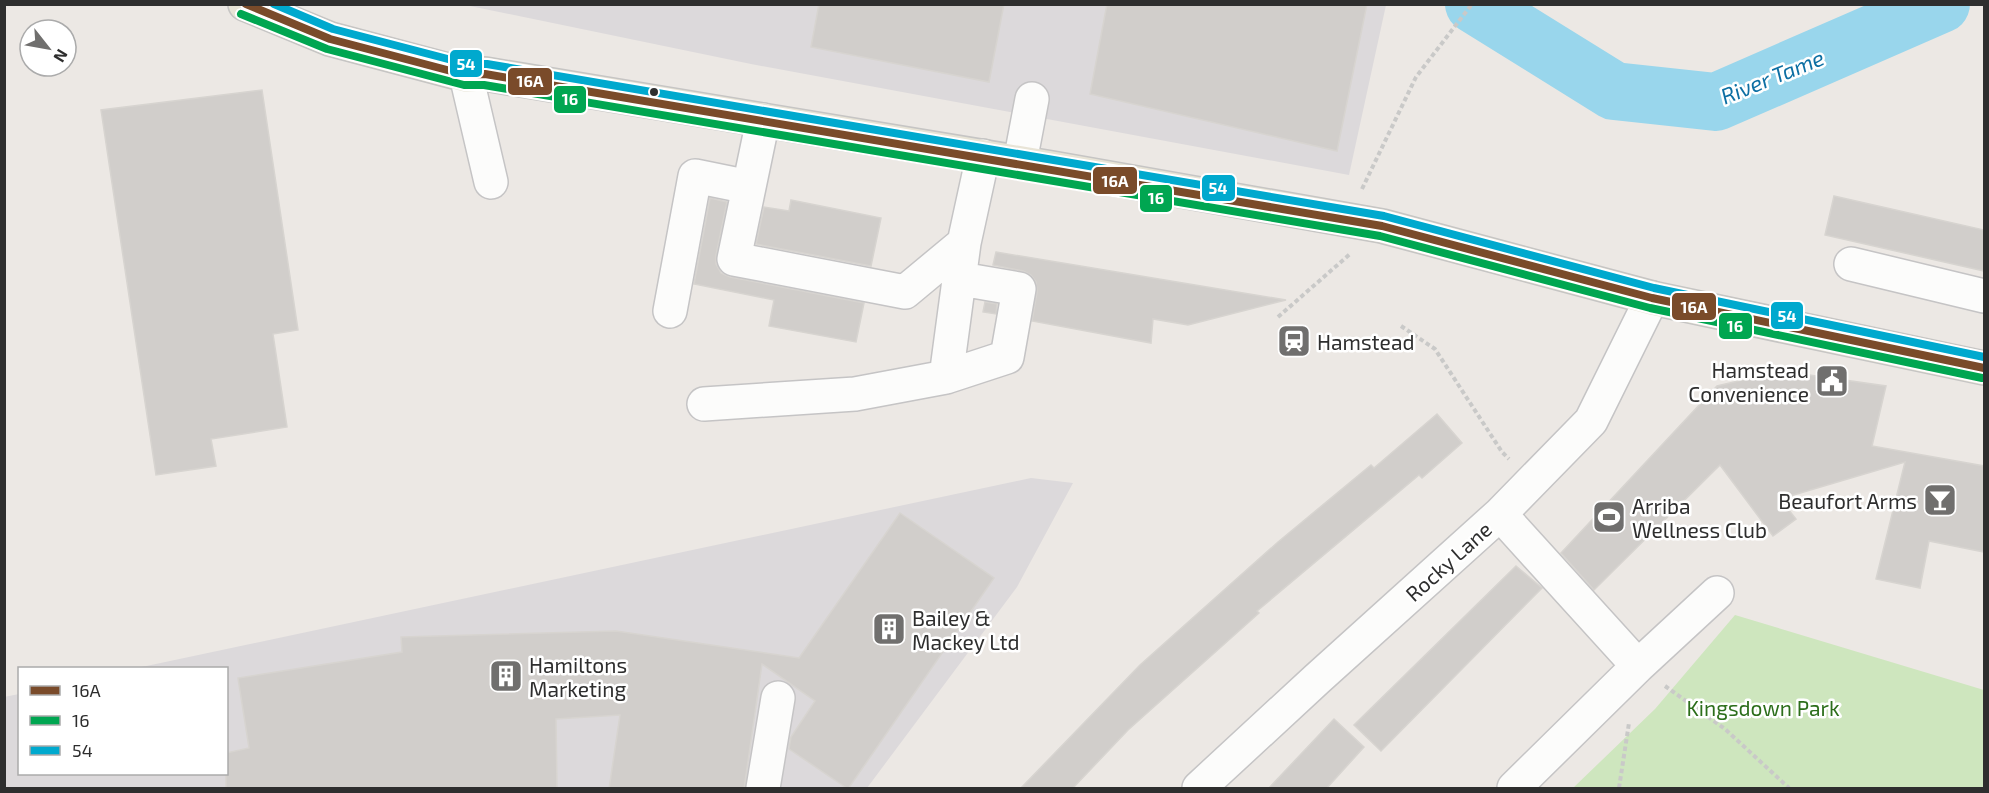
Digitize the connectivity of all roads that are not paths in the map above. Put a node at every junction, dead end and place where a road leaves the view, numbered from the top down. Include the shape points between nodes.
1 (245, 4) edge
2 (466, 75) junction
3 (1032, 99) dead end
4 (763, 120) junction
5 (983, 156) junction
6 (1020, 162) junction
7 (491, 182) dead end
8 (749, 187) junction
9 (964, 243) junction
10 (1851, 264) dead end
11 (961, 279) junction
12 (1984, 296) edge
13 (1652, 298) junction
14 (670, 311) dead end
15 (1984, 368) edge
16 (946, 377) junction
17 (704, 404) dead end
18 (1500, 514) junction
19 (1717, 593) dead end
20 (1638, 666) junction
21 (778, 698) dead end
22 (763, 789) edge
23 (1200, 789) edge
24 (1514, 789) edge

1 - 2 main road via 330,39
2 - 4 main road via 485,74
2 - 7 street
3 - 6 street
4 - 5 main road
4 - 8 street
5 - 6 main road
5 - 9 street
6 - 13 main road via 1382,226
8 - 9 street via 734,259 905,292
8 - 14 street via 695,176
9 - 11 street
10 - 12 street
11 - 16 street
11 - 16 street via 1019,289 1007,357
13 - 15 main road
13 - 18 street, Rocky Lane via 1591,421
16 - 17 street via 855,394
18 - 20 street
18 - 23 street, Rocky Lane
19 - 20 street
20 - 24 street
21 - 22 street

